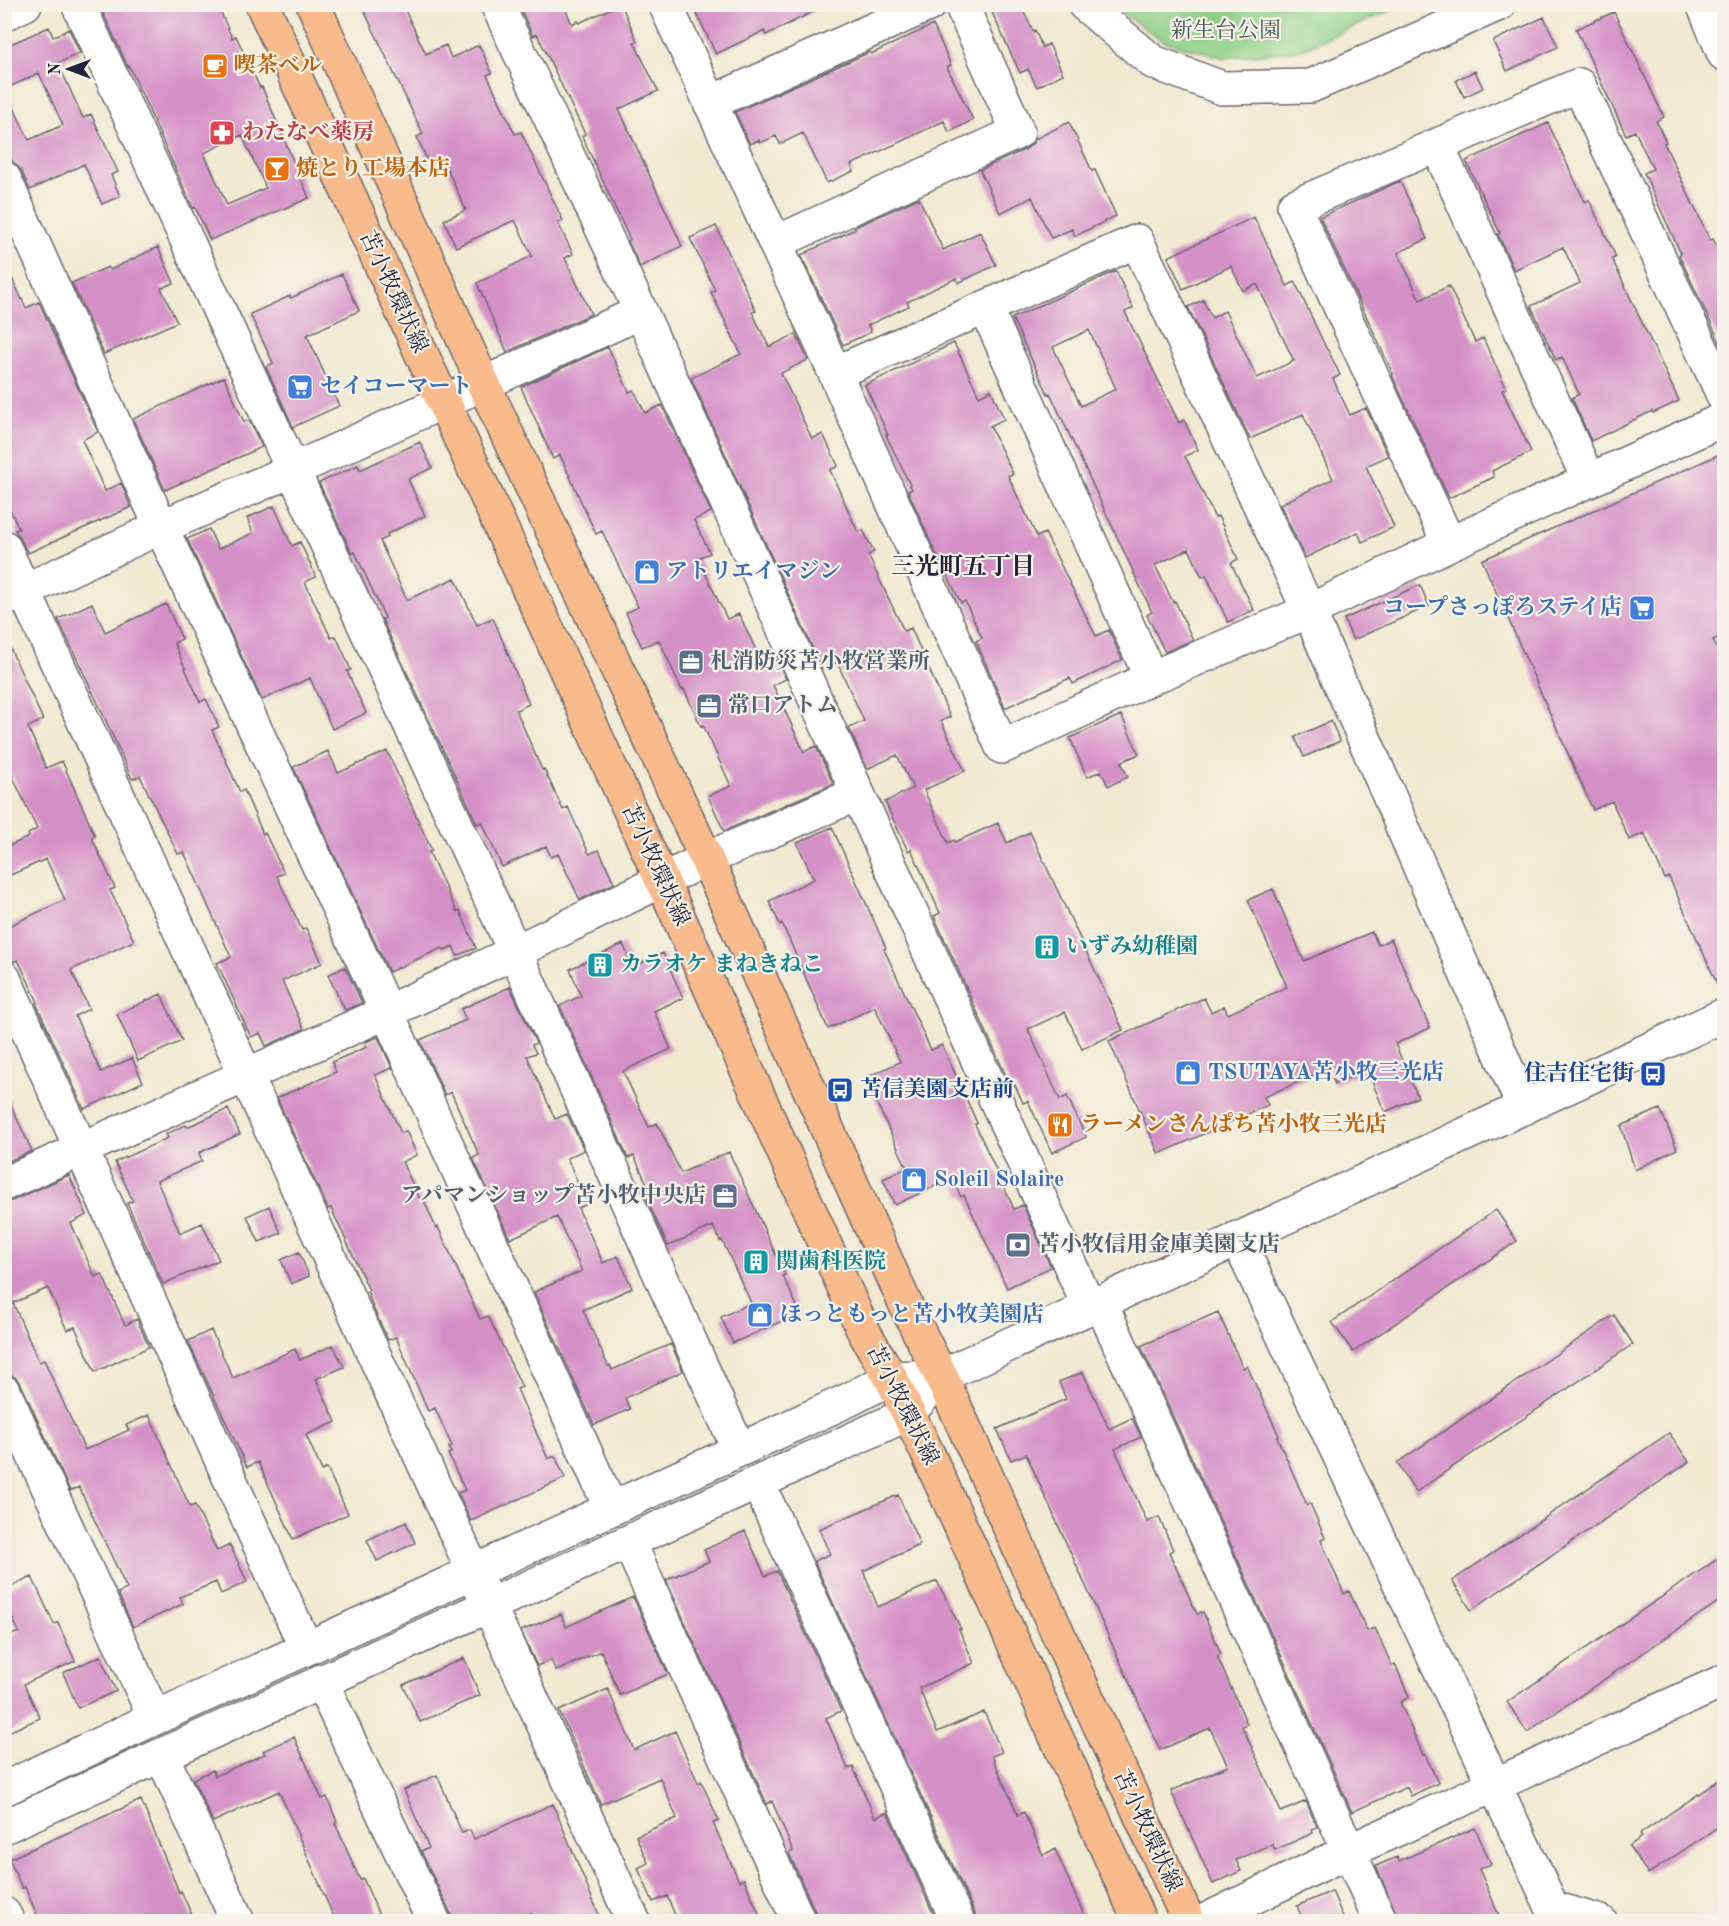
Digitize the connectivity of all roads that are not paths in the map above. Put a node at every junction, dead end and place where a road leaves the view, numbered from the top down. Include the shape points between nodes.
1 (25, 4) edge
2 (78, 4) edge
3 (262, 4) edge
4 (313, 4) edge
5 (497, 4) edge
6 (665, 4) edge
7 (930, 4) edge
8 (961, 4) edge
9 (1084, 4) edge
10 (1499, 4) edge
11 (1702, 4) edge
12 (4, 14) edge
13 (1725, 54) edge
14 (710, 103) junction
15 (1437, 145) junction
16 (4, 178) edge
17 (775, 243) junction
18 (986, 308) junction
19 (641, 312) junction
20 (834, 373) junction
21 (483, 382) junction
22 (1725, 398) edge
23 (443, 402) junction
24 (1725, 419) edge
25 (293, 470) junction
26 (1589, 481) junction
27 (161, 527) junction
28 (1449, 544) junction
29 (4, 547) edge
30 (14, 595) edge
31 (1309, 611) junction
32 (1152, 678) junction
33 (857, 794) junction
34 (706, 859) junction
35 (661, 879) junction
36 (516, 952) junction
37 (4, 978) edge
38 (387, 1012) junction
39 (1725, 1015) edge
40 (247, 1075) junction
41 (1524, 1108) junction
42 (82, 1150) junction
43 (4, 1184) edge
44 (1237, 1238) junction
45 (1094, 1304) junction
46 (941, 1376) junction
47 (891, 1378) junction
48 (4, 1392) edge
49 (909, 1414) junction
50 (740, 1450) junction
51 (758, 1483) junction
52 (610, 1509) junction
53 (629, 1542) junction
54 (474, 1572) junction
55 (489, 1607) junction
56 (306, 1648) junction
57 (321, 1681) junction
58 (1725, 1681) edge
59 (155, 1718) junction
60 (162, 1756) junction
61 (1495, 1786) junction
62 (4, 1789) edge
63 (4, 1827) edge
64 (1349, 1851) junction
65 (4, 1914) edge
66 (1556, 1915) edge
67 (8, 1922) edge
68 (238, 1922) edge
69 (434, 1922) edge
70 (634, 1922) edge
71 (799, 1922) edge
72 (958, 1922) edge
73 (1140, 1922) edge
74 (1189, 1922) edge
75 (1202, 1922) edge
76 (1381, 1922) edge
77 (1601, 1922) edge

1 - 12 street
2 - 25 street
3 - 23 main road, 苫小牧環状線
4 - 21 main road, 苫小牧環状線
5 - 19 street
6 - 14 street
7 - 14 street
8 - 17 street via 1018,132
9 - 10 street via 1153,62 1222,88 1311,86
11 - 13 street
14 - 17 street
15 - 22 street via 1579,86
15 - 26 street
15 - 28 street via 1294,206
16 - 27 street
17 - 20 street
18 - 20 street
18 - 31 street via 1137,241
18 - 32 street
19 - 21 street
19 - 33 street
20 - 32 street via 1002,747
21 - 23 street
21 - 34 main road, 苫小牧環状線
23 - 25 street
23 - 35 main road, 苫小牧環状線
24 - 26 street
25 - 27 street
25 - 36 street
26 - 28 street
27 - 30 street
27 - 38 street
28 - 31 street
29 - 30 street
30 - 40 street
31 - 32 street
31 - 41 street
33 - 34 street
33 - 45 street
34 - 35 street
34 - 46 main road, 苫小牧環状線
35 - 36 street
35 - 47 main road, 苫小牧環状線 via 864,1332
36 - 38 street
36 - 50 street
37 - 42 street
38 - 40 street
38 - 52 street
39 - 41 street
40 - 42 street
40 - 54 street
41 - 44 street
42 - 43 street
42 - 56 street
44 - 45 street
44 - 61 street
45 - 46 street
45 - 64 street
46 - 47 street
46 - 49 street
46 - 74 main road, 苫小牧環状線
47 - 49 main road, 苫小牧環状線
47 - 50 street
48 - 59 street
49 - 51 street
49 - 73 main road, 苫小牧環状線
50 - 52 street
51 - 53 street
51 - 72 street
52 - 54 street
53 - 55 street
53 - 71 street
54 - 55 street
54 - 56 street
55 - 57 street
55 - 70 street
56 - 59 street
57 - 60 street
57 - 69 street
58 - 61 street
59 - 62 street
60 - 63 street
60 - 68 street
61 - 64 street
61 - 66 street
64 - 75 street
64 - 76 street
65 - 67 street
66 - 77 street

